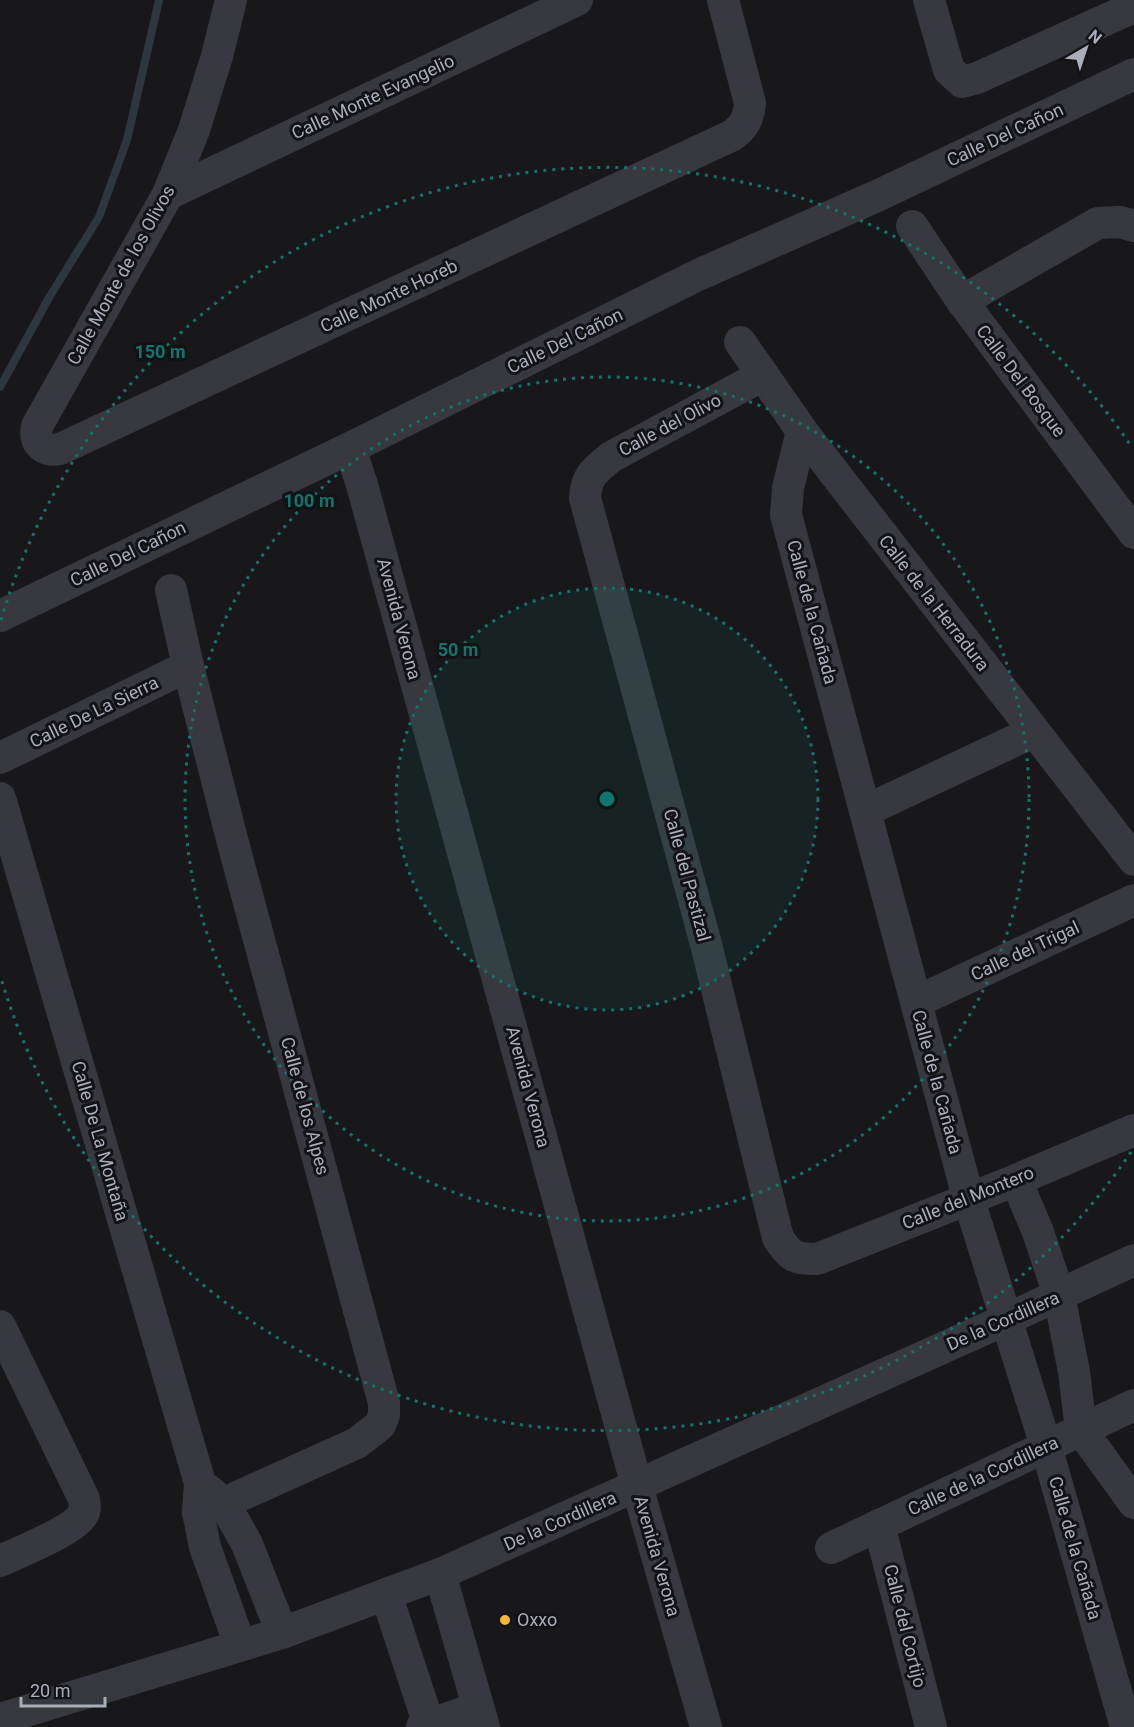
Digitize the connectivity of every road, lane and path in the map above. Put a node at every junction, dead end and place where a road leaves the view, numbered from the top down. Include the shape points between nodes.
1 (231, 0) edge
2 (577, 0) edge
3 (723, 0) edge
4 (928, 0) edge
5 (1130, 5) edge
6 (1134, 74) edge
7 (168, 194) junction
8 (912, 226) dead end
9 (1134, 226) edge
10 (962, 301) junction
11 (740, 342) dead end
12 (763, 375) junction
13 (802, 431) junction
14 (39, 443) joint
15 (350, 448) junction
16 (586, 483) joint
17 (1134, 533) edge
18 (171, 590) dead end
19 (0, 616) edge
20 (188, 666) junction
21 (1034, 732) junction
22 (0, 758) edge
23 (0, 798) edge
24 (864, 811) junction
25 (1134, 860) edge
26 (1134, 900) edge
27 (916, 1002) junction
28 (1134, 1130) edge
29 (1016, 1179) junction
30 (968, 1197) junction
31 (800, 1259) joint
32 (1134, 1260) edge
33 (1059, 1295) junction
34 (1006, 1319) junction
35 (0, 1326) edge
36 (1134, 1405) edge
37 (1081, 1430) junction
38 (1046, 1446) junction
39 (637, 1486) junction
40 (207, 1500) junction
41 (1134, 1503) edge
42 (879, 1525) junction
43 (831, 1548) dead end
44 (0, 1561) edge
45 (440, 1574) junction
46 (386, 1594) junction
47 (282, 1633) junction
48 (240, 1645) junction
49 (481, 1718) edge
50 (0, 1719) edge
51 (425, 1726) edge
52 (706, 1727) edge
53 (931, 1727) edge
54 (1126, 1727) edge

1 - 7 street, Calle Monte de los Olivos via 194,130
2 - 7 street, Calle Monte Evangelio
3 - 14 street, Calle Monte Horeb via 750,103 748,117 739,131 60,449 48,450
4 - 5 street via 949,70 962,82
6 - 15 street, Calle Del Cañon via 879,195 698,274
7 - 14 street, Calle Monte de los Olivos via 37,426
8 - 10 street, Calle Del Bosque
9 - 10 street via 1098,223
10 - 17 street, Calle Del Bosque
11 - 12 street, Calle de la Herradura
12 - 13 street, Calle de la Herradura
12 - 16 street, Calle del Olivo via 611,457
13 - 21 street, Calle de la Herradura
13 - 24 street, Calle de la Cañada via 788,488 786,515
15 - 19 street, Calle Del Cañon
15 - 39 street, Avenida Verona
16 - 31 street, Calle del Pastizal via 585,498 593,531 706,944 773,1220 778,1238 788,1252
18 - 20 street, Calle de los Alpes
20 - 22 street, Calle De La Sierra
20 - 40 street, Calle de los Alpes via 384,1403 380,1425 357,1443
21 - 24 street
21 - 25 street, Calle de la Herradura
23 - 40 street, Calle De La Montaña
24 - 27 street, Calle de la Cañada
26 - 27 street, Calle del Trigal
27 - 30 street, Calle de la Cañada
28 - 29 street, Calle del Montero
29 - 30 street, Calle del Montero
29 - 33 street
30 - 31 street, Calle del Montero via 817,1259
30 - 34 street, Calle de la Cañada
32 - 33 street, De la Cordillera
33 - 34 street, De la Cordillera
33 - 37 street
34 - 38 street, Calle de la Cañada
34 - 39 street, De la Cordillera
35 - 44 street via 84,1499 85,1509 81,1518 68,1528
36 - 37 street, Calle de la Cordillera
37 - 38 street, Calle de la Cordillera
37 - 41 street
38 - 42 street, Calle de la Cordillera
38 - 54 street, Calle de la Cañada
39 - 45 street, De la Cordillera
39 - 52 street, Avenida Verona
40 - 47 street, Calle De La Montaña via 247,1544
40 - 48 street, Calle De La Montaña via 205,1546
42 - 43 street, Calle de la Cordillera
42 - 53 street, Calle del Cortijo
45 - 46 street, De la Cordillera
45 - 49 street
46 - 47 street, De la Cordillera
46 - 51 street
47 - 48 street, De la Cordillera
48 - 50 street, De la Cordillera
49 - 51 street

